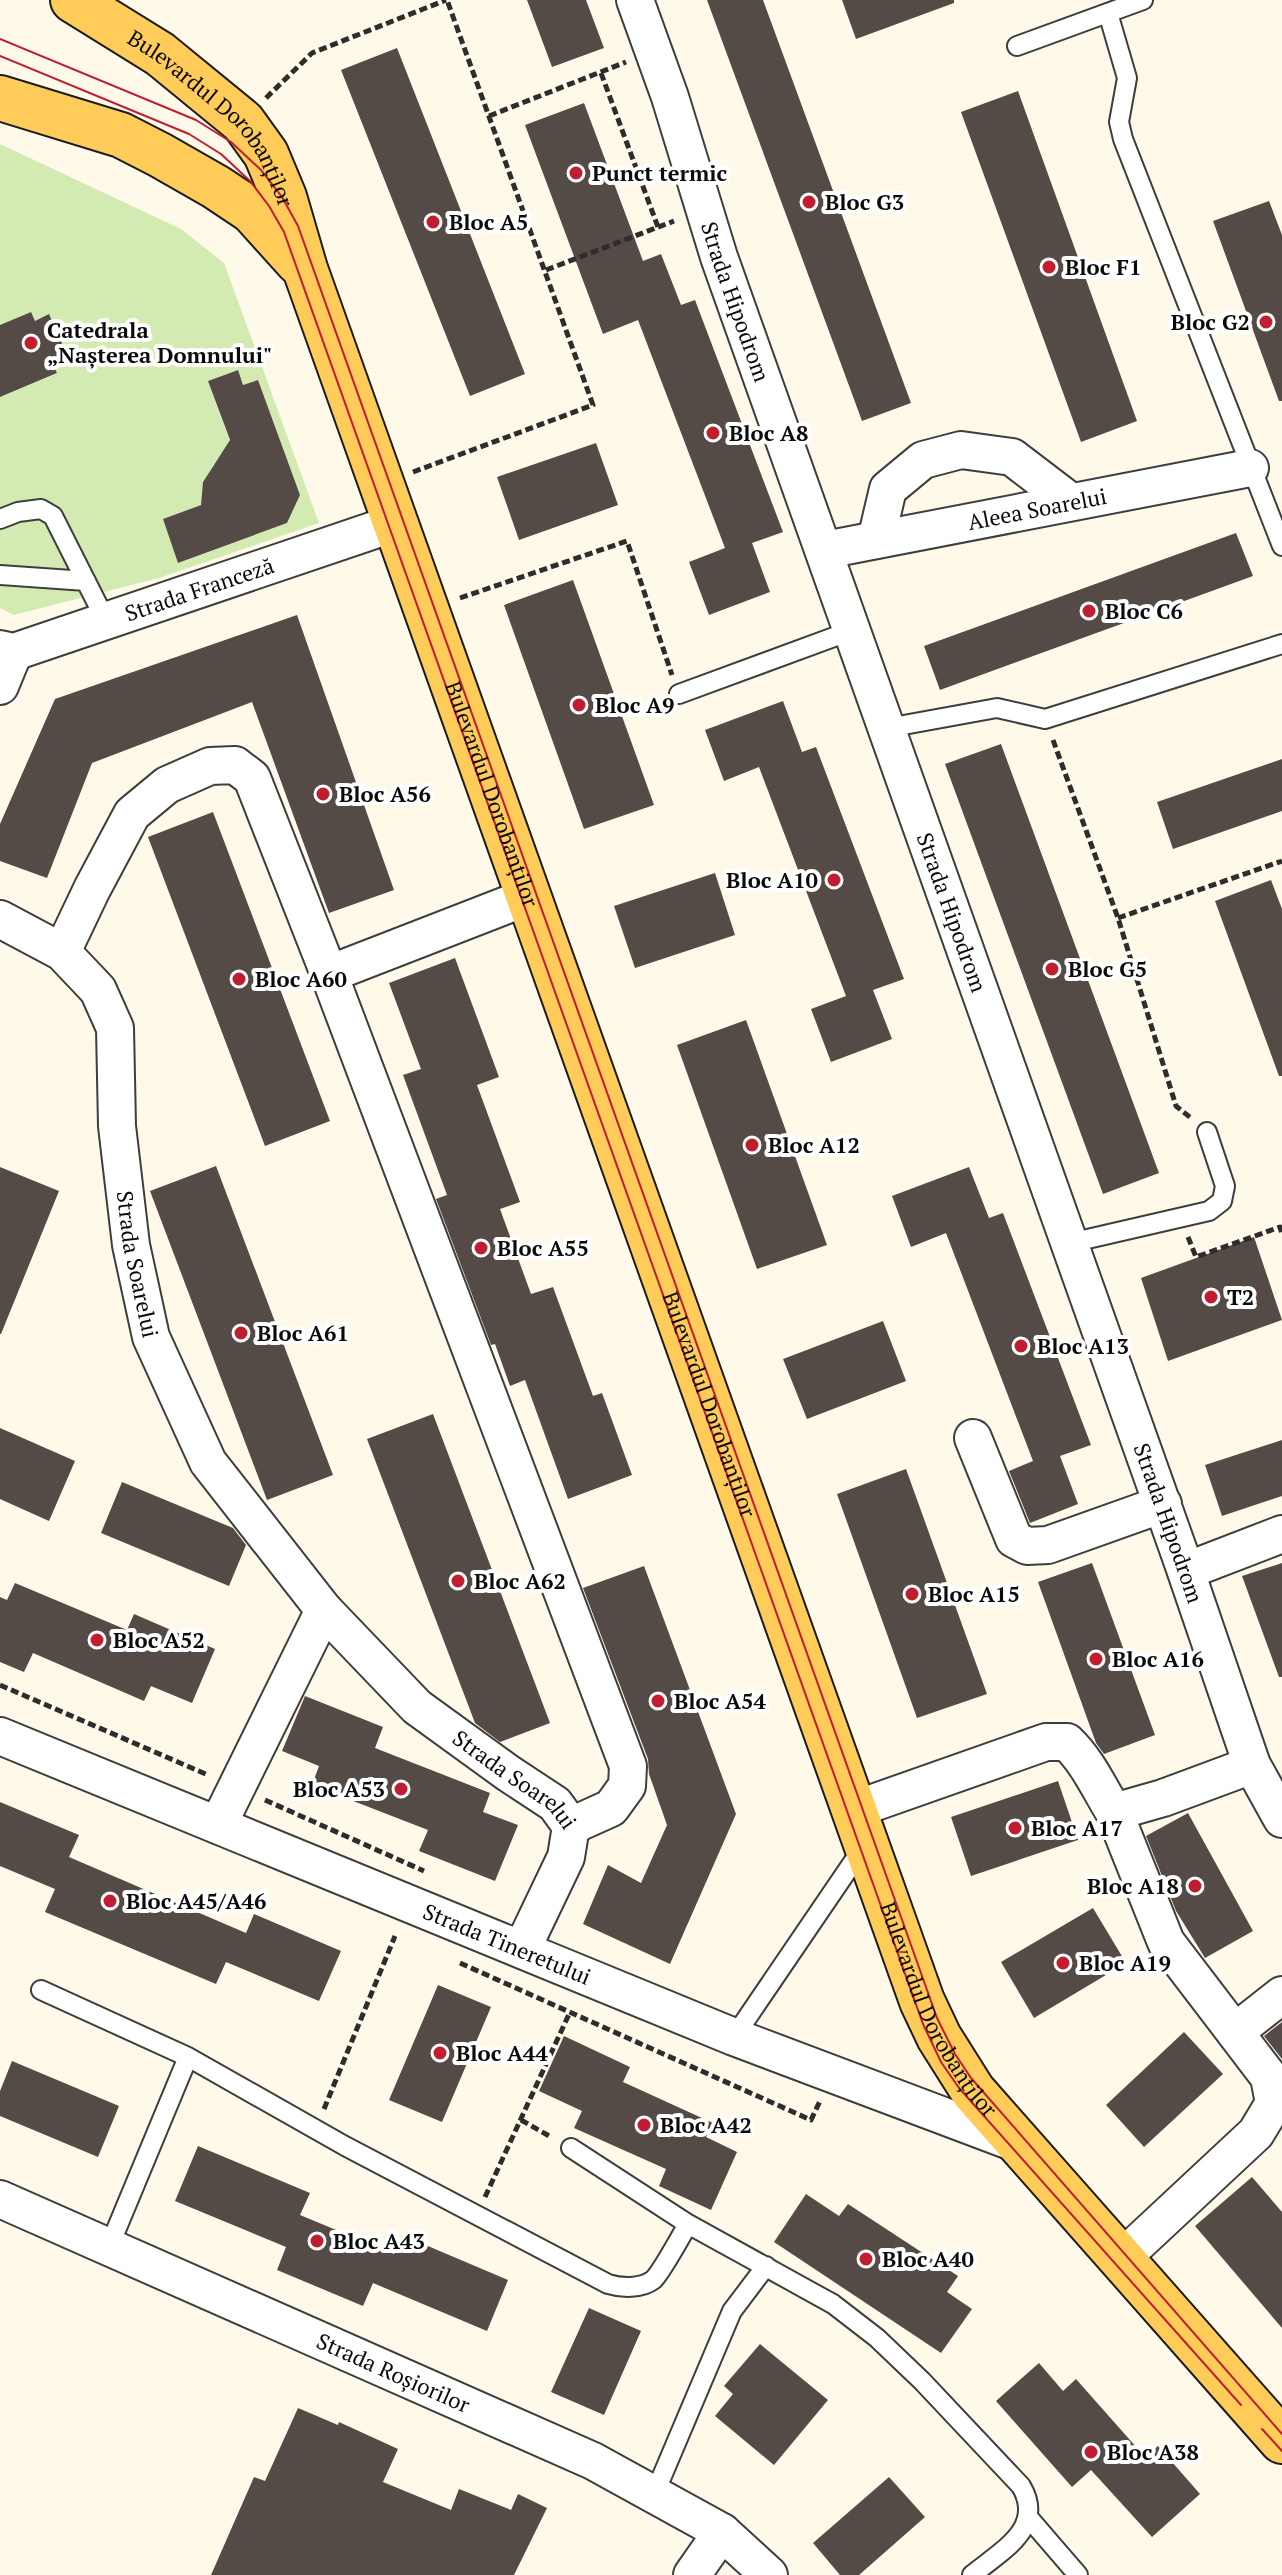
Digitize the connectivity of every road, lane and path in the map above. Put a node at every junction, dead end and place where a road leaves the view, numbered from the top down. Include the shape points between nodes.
1 (73, 0) edge
2 (446, 0) edge
3 (635, 0) edge
4 (1143, 0) edge
5 (1108, 13) junction
6 (1017, 46) dead end
7 (653, 51) junction
8 (601, 73) junction
9 (0, 98) edge
10 (489, 116) junction
11 (243, 122) junction
12 (705, 210) junction
13 (658, 227) junction
14 (305, 269) junction
15 (546, 270) junction
16 (1250, 468) junction
17 (390, 502) junction
18 (1071, 502) junction
19 (0, 519) edge
20 (876, 540) junction
21 (1282, 546) edge
22 (825, 550) junction
23 (0, 575) edge
24 (86, 581) junction
25 (428, 608) junction
26 (106, 621) junction
27 (853, 630) junction
28 (1282, 644) edge
29 (7, 650) edge
30 (0, 686) edge
31 (679, 694) joint
32 (1045, 719) junction
33 (887, 728) junction
34 (1282, 861) edge
35 (530, 896) junction
36 (1118, 918) junction
37 (0, 919) edge
38 (62, 952) junction
39 (329, 974) junction
40 (1207, 1132) joint
41 (1180, 1217) junction
42 (1282, 1234) edge
43 (1070, 1243) junction
44 (973, 1438) dead end
45 (1163, 1504) junction
46 (1282, 1534) edge
47 (1186, 1571) junction
48 (324, 1610) junction
49 (0, 1736) edge
50 (1252, 1765) junction
51 (1114, 1812) junction
52 (1282, 1819) edge
53 (218, 1825) junction
54 (571, 1826) junction
55 (860, 1827) junction
56 (407, 1941) dead end
57 (522, 1949) junction
58 (457, 1962) dead end
59 (41, 1990) dead end
60 (1282, 1995) edge
61 (570, 2012) junction
62 (1235, 2032) junction
63 (734, 2037) junction
64 (188, 2057) junction
65 (832, 2074) junction
66 (521, 2120) junction
67 (316, 2130) junction
68 (1018, 2144) junction
69 (571, 2148) joint
70 (0, 2199) edge
71 (477, 2215) junction
72 (688, 2224) junction
73 (109, 2247) junction
74 (1121, 2259) junction
75 (766, 2266) junction
76 (1282, 2441) edge
77 (654, 2495) junction
78 (1028, 2517) junction
79 (722, 2532) junction
80 (692, 2575) edge
81 (769, 2575) edge
82 (972, 2575) edge
83 (1078, 2575) edge

1 - 11 main road, Bulevardul Dorobanților via 160,54
2 - 10 path
2 - 11 path via 312,53
3 - 7 street, Strada Hipodrom
4 - 5 lane
5 - 6 lane
5 - 16 lane via 1127,78 1119,122 1123,139
7 - 8 path
7 - 12 street, Strada Hipodrom
8 - 10 path
8 - 13 path
9 - 14 main road, Bulevardul Dorobanților via 121,135 160,155 252,211
10 - 15 path
11 - 14 main road, Bulevardul Dorobanților via 266,154
12 - 13 path
12 - 22 street, Strada Hipodrom
13 - 15 path
14 - 17 main road, Bulevardul Dorobanților
15 - 17 path via 593,405
16 - 18 street, Aleea Soarelui
16 - 21 lane
17 - 25 main road, Bulevardul Dorobanților
17 - 26 street, Strada Franceză
18 - 20 street, Aleea Soarelui
18 - 20 street via 1012,457 961,450 923,460 888,489
19 - 24 lane via 41,509 53,516
20 - 22 street, Aleea Soarelui
22 - 27 street, Strada Hipodrom
23 - 24 lane
24 - 26 lane
25 - 31 path via 627,541
25 - 35 main road, Bulevardul Dorobanților
26 - 29 street, Strada Franceză
27 - 31 lane
27 - 33 street, Strada Hipodrom
28 - 32 lane
29 - 30 street
32 - 33 lane via 997,708
32 - 36 path
33 - 43 street, Strada Hipodrom
34 - 36 path
35 - 39 street
35 - 55 main road, Bulevardul Dorobanților
36 - 40 path via 1176,1106
37 - 38 street, Strada Soarelui
38 - 39 street via 132,814 167,785 210,766 235,765 252,778
38 - 48 street, Strada Soarelui via 98,990 115,1028 117,1126 129,1230 151,1337 208,1462
39 - 54 street via 628,1766 627,1786 611,1808
40 - 41 lane via 1225,1186 1222,1201 1209,1211
41 - 42 path via 1196,1257 1280,1227
41 - 43 lane
43 - 45 street, Strada Hipodrom
44 - 45 street via 1014,1539 1027,1546 1048,1545
45 - 47 street, Strada Hipodrom
46 - 47 street
47 - 50 street, Strada Hipodrom
48 - 53 street
48 - 54 street, Strada Soarelui via 417,1707 555,1804
49 - 53 street, Strada Tineretului
50 - 51 street
50 - 52 street, Strada Hipodrom
51 - 55 street via 1082,1757 1067,1742 1046,1742
51 - 62 street via 1166,1942
53 - 57 street, Strada Tineretului
54 - 57 street, Strada Soarelui via 566,1857
55 - 63 lane
55 - 68 main road, Bulevardul Dorobanților via 939,2037 973,2091
56 - 67 path via 395,1936
57 - 63 street, Strada Tineretului
58 - 61 path
59 - 64 lane
60 - 62 street
61 - 65 path via 811,2120
61 - 66 path
62 - 74 street via 1269,2077 1274,2103 1256,2133
63 - 65 street, Strada Tineretului
64 - 67 lane
64 - 73 lane
65 - 68 street, Strada Tineretului
66 - 69 path
66 - 71 path
67 - 71 lane
68 - 74 main road, Bulevardul Dorobanților
69 - 72 lane
70 - 73 street, Strada Roșiorilor
71 - 72 lane via 620,2287 652,2280
72 - 75 lane
73 - 77 street, Strada Roșiorilor via 593,2461
74 - 76 main road, Bulevardul Dorobanților
75 - 77 lane via 732,2311
75 - 78 lane via 833,2304 877,2338 1021,2486
77 - 79 street, Strada Roșiorilor
78 - 82 lane via 1020,2535
78 - 83 lane
79 - 80 street
79 - 81 street, Strada Roșiorilor

